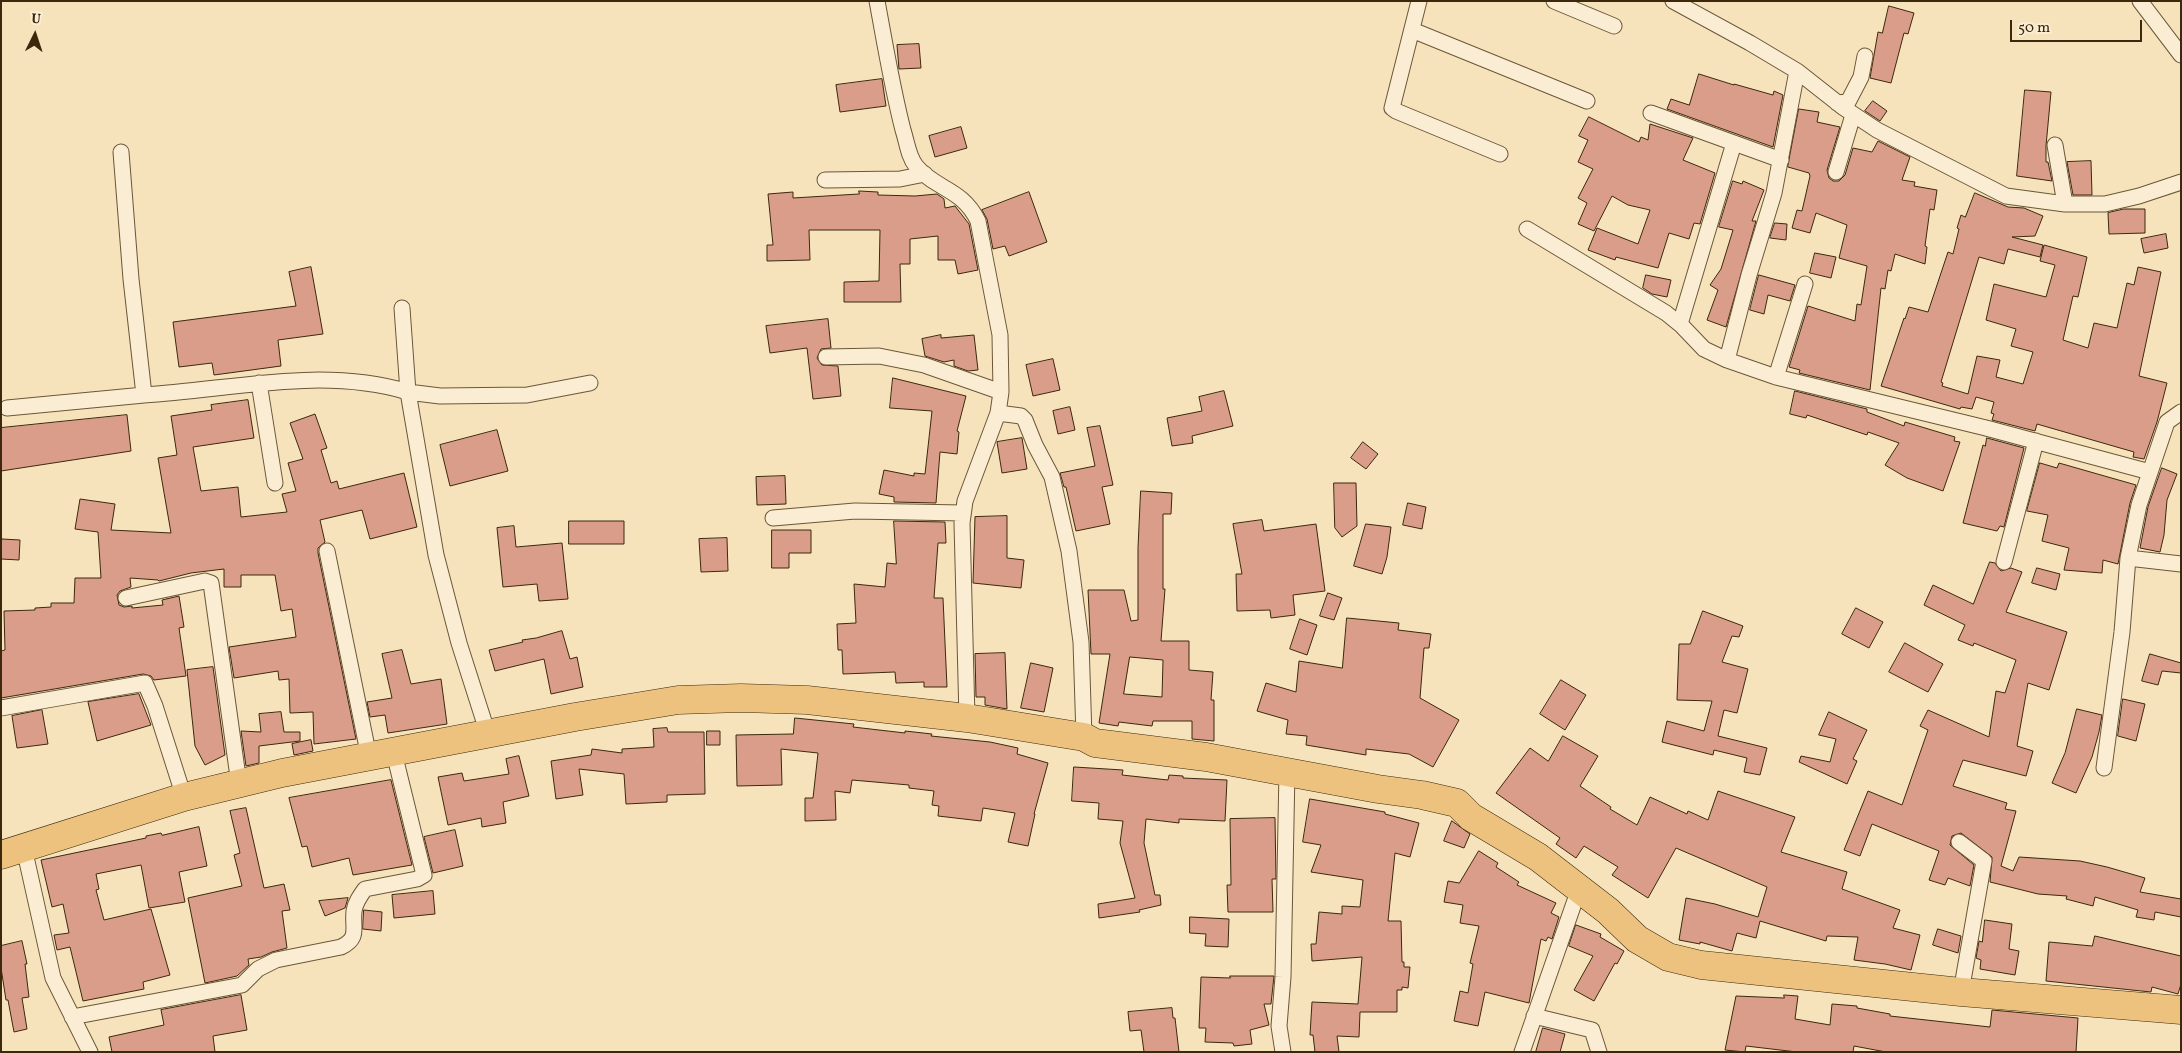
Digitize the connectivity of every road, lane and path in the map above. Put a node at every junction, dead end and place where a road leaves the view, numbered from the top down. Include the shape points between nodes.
1 (877, 1) edge
2 (1419, 1) edge
3 (1554, 1) edge
4 (1673, 1) edge
5 (2140, 1) edge
6 (1614, 26) dead end
7 (1412, 30) junction
8 (2181, 55) edge
9 (1865, 56) dead end
10 (1797, 71) junction
11 (1587, 101) dead end
12 (1837, 103) junction
13 (1651, 113) dead end
14 (1853, 115) junction
15 (1734, 143) junction
16 (2055, 145) dead end
17 (121, 152) dead end
18 (1500, 154) dead end
19 (1781, 160) junction
20 (1836, 172) dead end
21 (924, 174) junction
22 (825, 180) dead end
23 (2181, 182) edge
24 (2064, 204) junction
25 (1527, 229) dead end
26 (1805, 284) dead end
27 (402, 308) dead end
28 (1680, 324) junction
29 (826, 357) dead end
30 (1727, 360) junction
31 (1776, 377) junction
32 (259, 383) junction
33 (590, 383) dead end
34 (408, 392) junction
35 (1001, 392) junction
36 (144, 395) junction
37 (7, 408) dead end
38 (2181, 412) edge
39 (998, 413) junction
40 (2036, 441) junction
41 (2150, 472) junction
42 (275, 483) dead end
43 (964, 513) junction
44 (773, 518) dead end
45 (327, 550) dead end
46 (2128, 558) junction
47 (2004, 562) dead end
48 (2181, 564) edge
49 (126, 598) dead end
50 (1, 708) edge
51 (968, 718) junction
52 (488, 734) junction
53 (1084, 737) junction
54 (381, 755) junction
55 (2104, 768) dead end
56 (1287, 770) junction
57 (239, 784) junction
58 (184, 797) junction
59 (1959, 842) dead end
60 (13, 852) edge
61 (1579, 889) junction
62 (1961, 992) junction
63 (2181, 1010) edge
64 (1534, 1016) junction
65 (72, 1017) junction
66 (90, 1052) edge
67 (1283, 1052) edge
68 (1522, 1052) edge
69 (1600, 1052) edge

1 - 21 street via 892,88 911,156
2 - 7 street
3 - 6 street
4 - 10 street
5 - 8 street
7 - 11 street
7 - 18 street via 1392,108
9 - 12 street via 1860,77 1848,102
10 - 12 street
10 - 19 street
12 - 14 street
13 - 15 street
14 - 20 street
14 - 24 street via 2006,196
15 - 19 street
15 - 28 street
16 - 24 street
17 - 36 street
19 - 30 street
21 - 22 street via 900,179
21 - 35 street via 963,199 978,221 1000,335
23 - 24 street via 2104,204
25 - 28 street
26 - 31 street
27 - 34 street
28 - 30 street via 1704,349
29 - 35 street via 879,356 924,365
30 - 31 street
31 - 40 street
32 - 34 street via 329,379
32 - 36 street
32 - 42 street
33 - 34 street via 527,395 440,396
34 - 52 street via 436,555
35 - 39 street
36 - 37 street
38 - 41 street via 2167,422
39 - 43 street via 965,501
39 - 53 street via 1021,416 1025,420 1052,477 1069,551 1078,624
40 - 41 street
40 - 47 street
41 - 46 street
43 - 44 street via 855,511
43 - 51 street
45 - 54 street
46 - 48 street
46 - 55 street
49 - 57 street via 205,580 211,583
50 - 58 street via 145,683
51 - 52 highway via 808,700 709,698 646,705
51 - 53 highway
52 - 54 highway
53 - 56 highway via 1095,743
54 - 57 highway
54 - 65 street via 424,875 365,890 354,910 354,934 350,943 276,960 258,969 242,985
56 - 61 highway via 1457,803 1471,818 1538,857
56 - 67 street via 1279,1026
57 - 58 highway
58 - 60 highway
59 - 62 street via 1984,861
60 - 65 street via 53,978
61 - 62 highway via 1637,939 1668,957 1701,965
61 - 64 street
62 - 63 highway
64 - 68 street
64 - 69 street via 1592,1030
65 - 66 street

